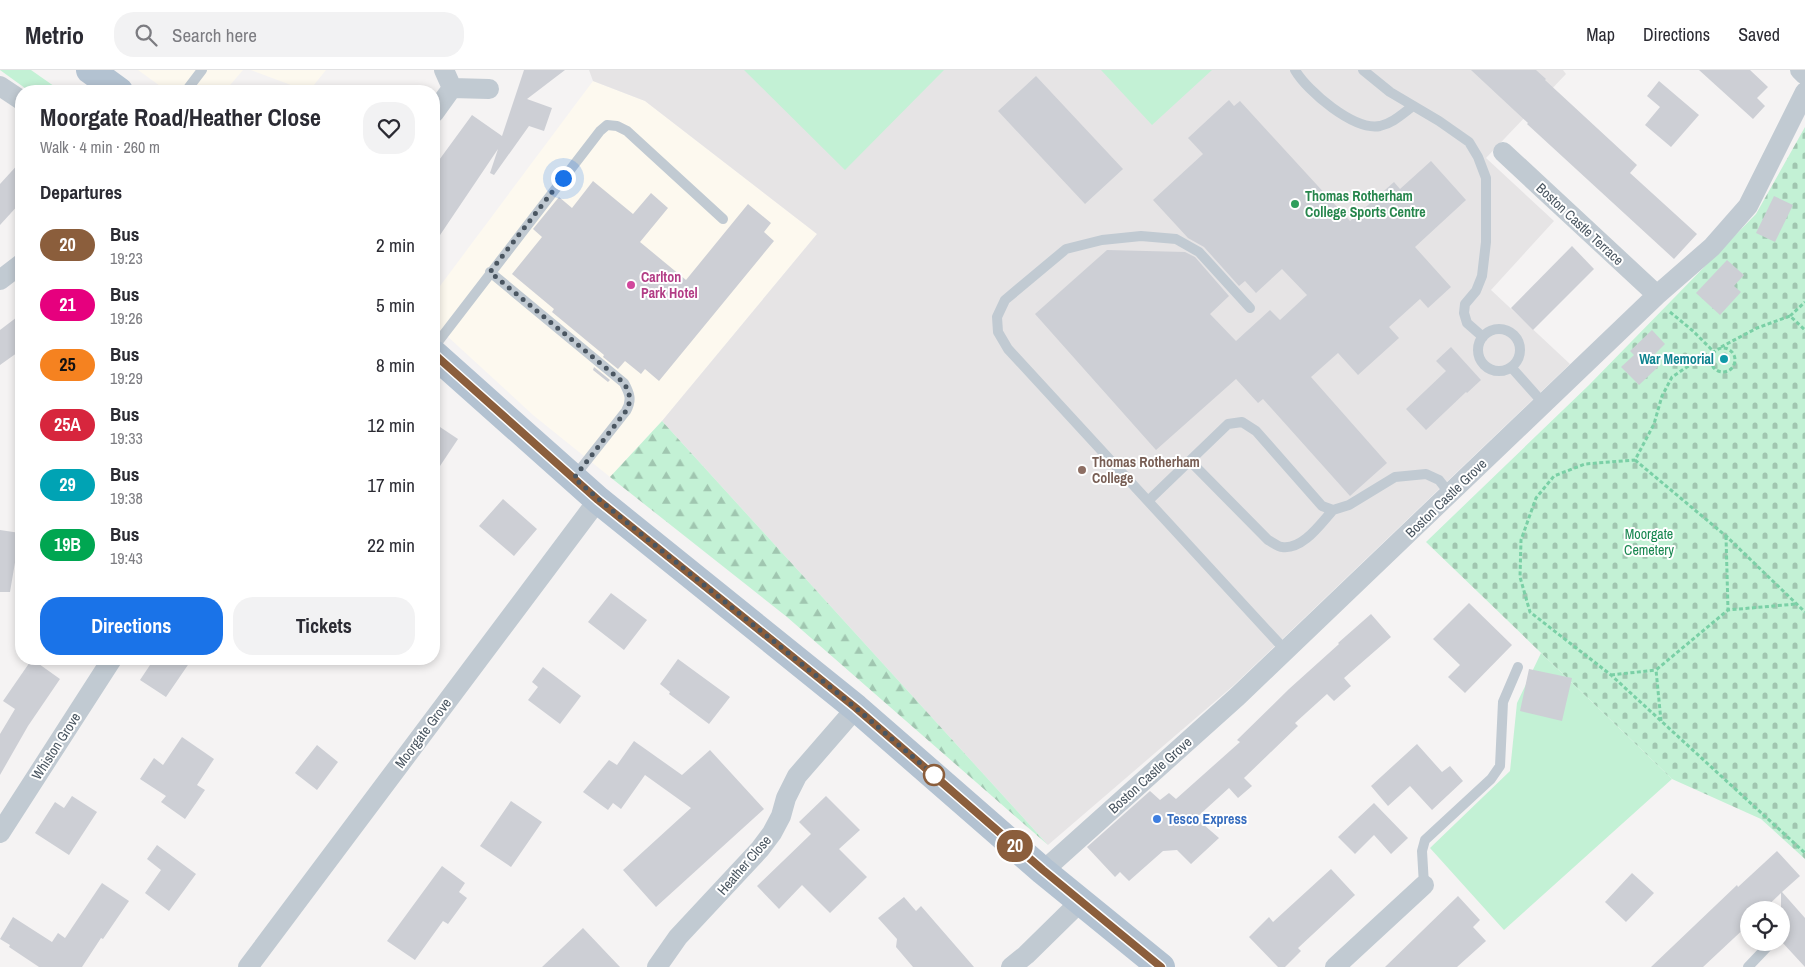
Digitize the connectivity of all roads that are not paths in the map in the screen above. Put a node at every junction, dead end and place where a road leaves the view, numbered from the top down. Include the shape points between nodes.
1 (90, 70) edge
2 (202, 70) edge
3 (1295, 70) edge
4 (1363, 70) edge
5 (1800, 70) edge
6 (1805, 75) edge
7 (448, 79) edge
8 (111, 85) edge
9 (191, 85) edge
10 (0, 86) edge
11 (489, 89) dead end
12 (1805, 92) edge
13 (15, 96) edge
14 (440, 98) edge
15 (1413, 106) junction
16 (1503, 152) dead end
17 (723, 219) dead end
18 (15, 269) edge
19 (490, 272) junction
20 (0, 280) edge
21 (1656, 297) junction
22 (1250, 308) dead end
23 (1483, 338) junction
24 (440, 339) edge
25 (440, 359) edge
26 (1511, 367) junction
27 (1544, 404) junction
28 (1190, 461) junction
29 (574, 478) junction
30 (1450, 494) junction
31 (598, 500) junction
32 (1148, 501) junction
33 (1333, 510) junction
34 (1286, 651) junction
35 (108, 665) edge
36 (1518, 667) dead end
37 (856, 708) junction
38 (0, 833) edge
39 (1043, 870) junction
40 (1424, 885) joint
41 (1081, 901) junction
42 (1763, 951) edge
43 (248, 967) edge
44 (656, 967) edge
45 (1011, 967) edge
46 (1162, 967) edge
47 (1335, 967) edge
48 (1748, 967) edge

1 - 8 main road
2 - 9 lane
3 - 15 lane via 1316,95 1346,117 1366,126 1393,122
4 - 15 lane
5 - 6 street
7 - 11 street
7 - 14 street
10 - 13 street
12 - 21 street, Boston Castle Grove via 1748,206 1712,247
15 - 23 lane via 1468,142 1486,178 1486,242 1482,276 1476,291 1465,304 1464,313 1468,323
16 - 21 street, Boston Castle Terrace
17 - 19 lane via 627,131 608,125
18 - 20 street
19 - 24 lane
19 - 29 lane via 624,383 630,393 631,402 626,411
21 - 27 street, Boston Castle Grove
22 - 32 lane via 1199,252 1176,238 1141,236 1066,248 1005,300 997,317 998,332 1008,349
23 - 26 lane via 1478,350 1482,362 1492,370
23 - 26 lane via 1488,333 1501,330 1514,335 1520,356
25 - 29 main road
26 - 27 lane
27 - 30 street, Boston Castle Grove
28 - 32 lane
28 - 33 lane via 1268,540 1282,547 1295,546
28 - 33 lane via 1228,424 1242,422 1256,431 1322,506
29 - 31 main road
30 - 33 lane via 1439,480 1426,474 1395,477 1349,505
30 - 34 street, Boston Castle Grove
31 - 37 main road
31 - 43 street, Moorgate Grove
32 - 34 lane
34 - 39 street, Boston Castle Grove
35 - 38 street, Whiston Grove
36 - 40 lane via 1503,702 1500,766 1491,779 1425,840 1422,851
37 - 39 main road
37 - 44 street, Heather Close via 797,776 781,816 760,849 678,937
39 - 41 main road
40 - 47 street
41 - 45 street
41 - 46 main road
42 - 48 lane

